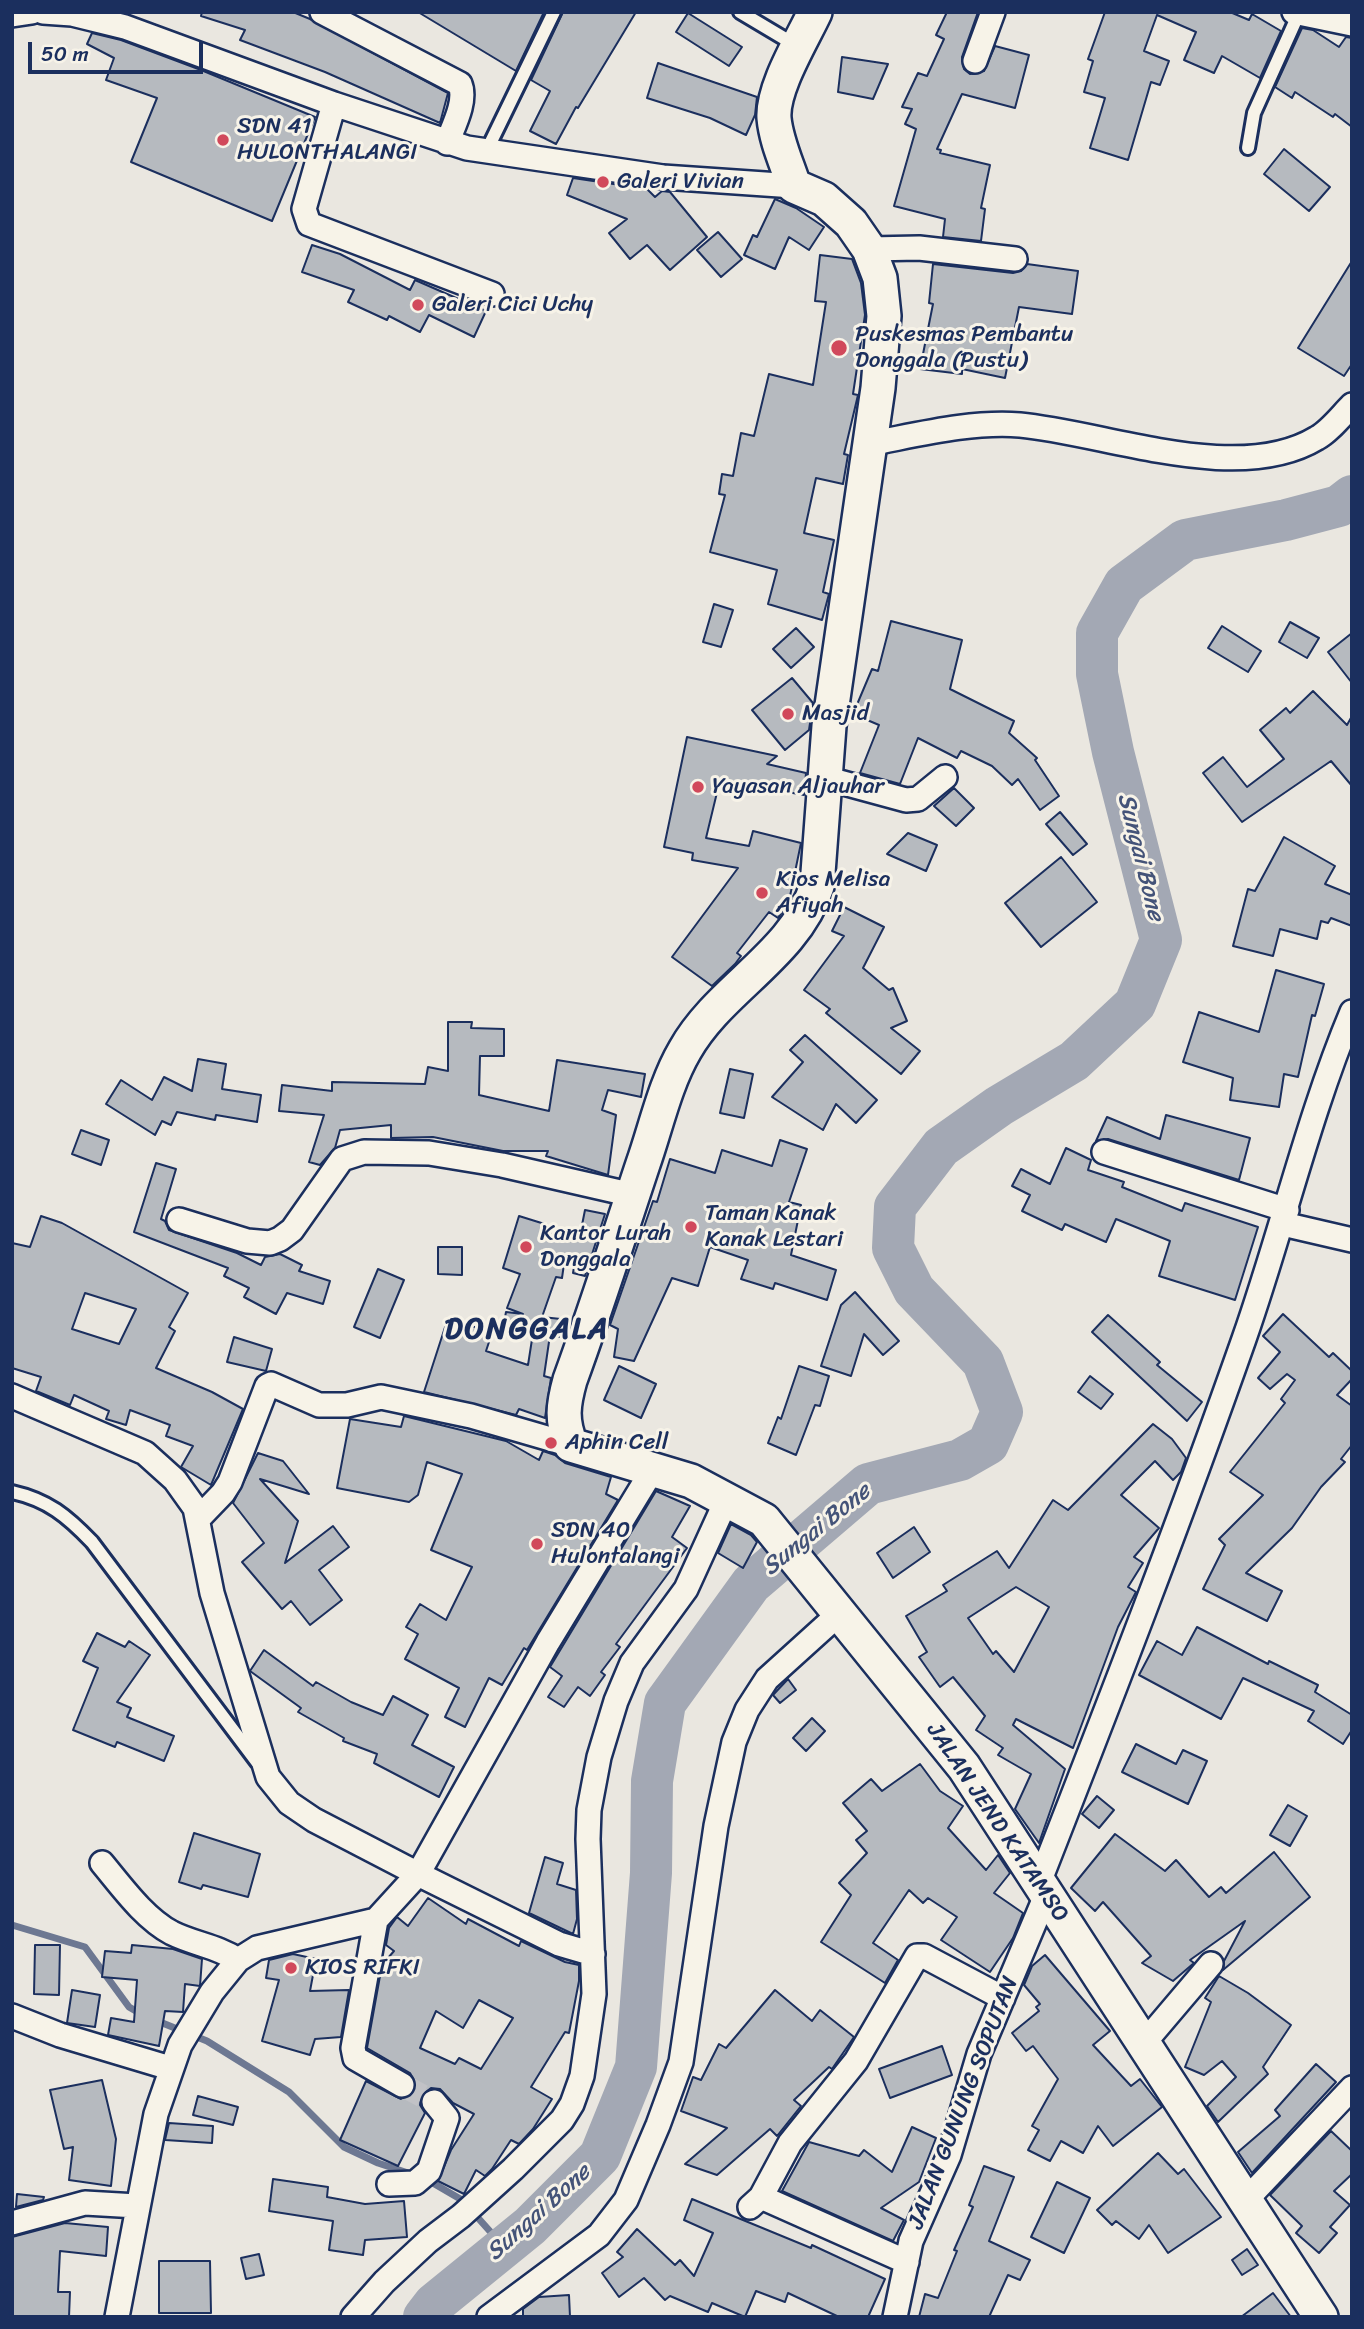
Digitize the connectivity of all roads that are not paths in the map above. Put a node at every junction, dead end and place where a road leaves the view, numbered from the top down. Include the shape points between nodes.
1 (32, 12) edge
2 (43, 12) edge
3 (322, 12) edge
4 (554, 12) edge
5 (740, 12) edge
6 (815, 12) edge
7 (993, 12) edge
8 (1297, 13) edge
9 (12, 15) edge
10 (128, 20) edge
11 (1352, 24) edge
12 (798, 47) junction
13 (975, 61) dead end
14 (334, 104) junction
15 (447, 143) junction
16 (1248, 148) dead end
17 (486, 152) junction
18 (794, 186) junction
19 (869, 248) junction
20 (1015, 259) dead end
21 (492, 294) dead end
22 (1352, 405) edge
23 (868, 444) junction
24 (945, 777) dead end
25 (825, 778) junction
26 (1352, 1012) edge
27 (1104, 1152) dead end
28 (633, 1195) junction
29 (1285, 1217) junction
30 (179, 1220) dead end
31 (1352, 1240) edge
32 (12, 1396) edge
33 (571, 1445) junction
34 (653, 1469) junction
35 (12, 1492) edge
36 (727, 1499) junction
37 (198, 1519) junction
38 (837, 1609) junction
39 (268, 1777) junction
40 (102, 1863) dead end
41 (418, 1874) junction
42 (1044, 1887) junction
43 (376, 1920) junction
44 (593, 1954) junction
45 (238, 1960) junction
46 (1211, 1964) dead end
47 (1003, 1998) junction
48 (12, 2017) edge
49 (1144, 2043) junction
50 (170, 2068) junction
51 (402, 2085) tunnel mouth
52 (1352, 2088) edge
53 (434, 2102) dead end
54 (389, 2184) dead end
55 (1245, 2200) junction
56 (137, 2206) junction
57 (12, 2223) edge
58 (907, 2262) junction
59 (1314, 2313) edge
60 (117, 2317) edge
61 (353, 2317) edge
62 (489, 2317) edge
63 (895, 2317) edge

1 - 9 street
2 - 10 street
3 - 15 street via 460,84 458,110
4 - 17 lane
5 - 12 lane
6 - 12 street
7 - 13 street
8 - 11 street
8 - 16 lane via 1254,113
10 - 14 street
12 - 18 street via 778,91 774,116
14 - 15 street
14 - 21 street via 304,209 309,224
15 - 17 street
17 - 18 street via 663,177
18 - 19 street via 824,200 851,223
19 - 20 street via 919,248
19 - 23 street via 880,278 884,316
22 - 23 street via 1318,438 1272,456 1129,447 1018,425 963,427
23 - 25 street via 839,640
24 - 25 street via 918,799 906,800
25 - 28 street via 820,868 809,911 685,1050
26 - 29 street, JALAN GUNUNG SOPUTAN via 1332,1059
27 - 29 street
28 - 30 street via 429,1153 364,1152 342,1158 292,1230 270,1243 247,1241
28 - 33 street via 563,1408
29 - 31 street
29 - 42 street, JALAN GUNUNG SOPUTAN
32 - 37 street via 145,1453 175,1480
33 - 34 street, JALAN JEND KATAMSO
33 - 37 street via 471,1416 381,1398 319,1405 271,1384 230,1482
34 - 36 street, JALAN JEND KATAMSO
34 - 41 street via 548,1642
35 - 39 lane via 64,1513 92,1542
36 - 38 street, JALAN JEND KATAMSO via 764,1520
36 - 44 street via 685,1589 632,1662 602,1746 589,1810
37 - 39 street via 212,1593
38 - 42 street, JALAN JEND KATAMSO via 964,1767
38 - 62 street via 767,1679 734,1742 716,1826 681,2063 626,2200 599,2235
39 - 41 street via 289,1802 314,1819
40 - 45 street via 146,1913 171,1933
41 - 43 street
41 - 44 street via 559,1944
42 - 47 street, JALAN GUNUNG SOPUTAN
42 - 49 street, JALAN JEND KATAMSO
43 - 45 street via 291,1938 257,1948
43 - 51 street via 353,2048 355,2058
44 - 61 street via 594,1994 582,2076 562,2120 393,2274
45 - 50 street via 192,2023
46 - 49 street
47 - 58 street, JALAN GUNUNG SOPUTAN
47 - 58 street via 917,1956 856,2061 790,2143 756,2202
48 - 50 street
49 - 55 street, JALAN JEND KATAMSO
50 - 56 street
52 - 55 street
53 - 54 street via 447,2118 422,2177
55 - 59 street, JALAN JEND KATAMSO
56 - 57 street via 85,2203
56 - 60 street
58 - 63 street, JALAN GUNUNG SOPUTAN

